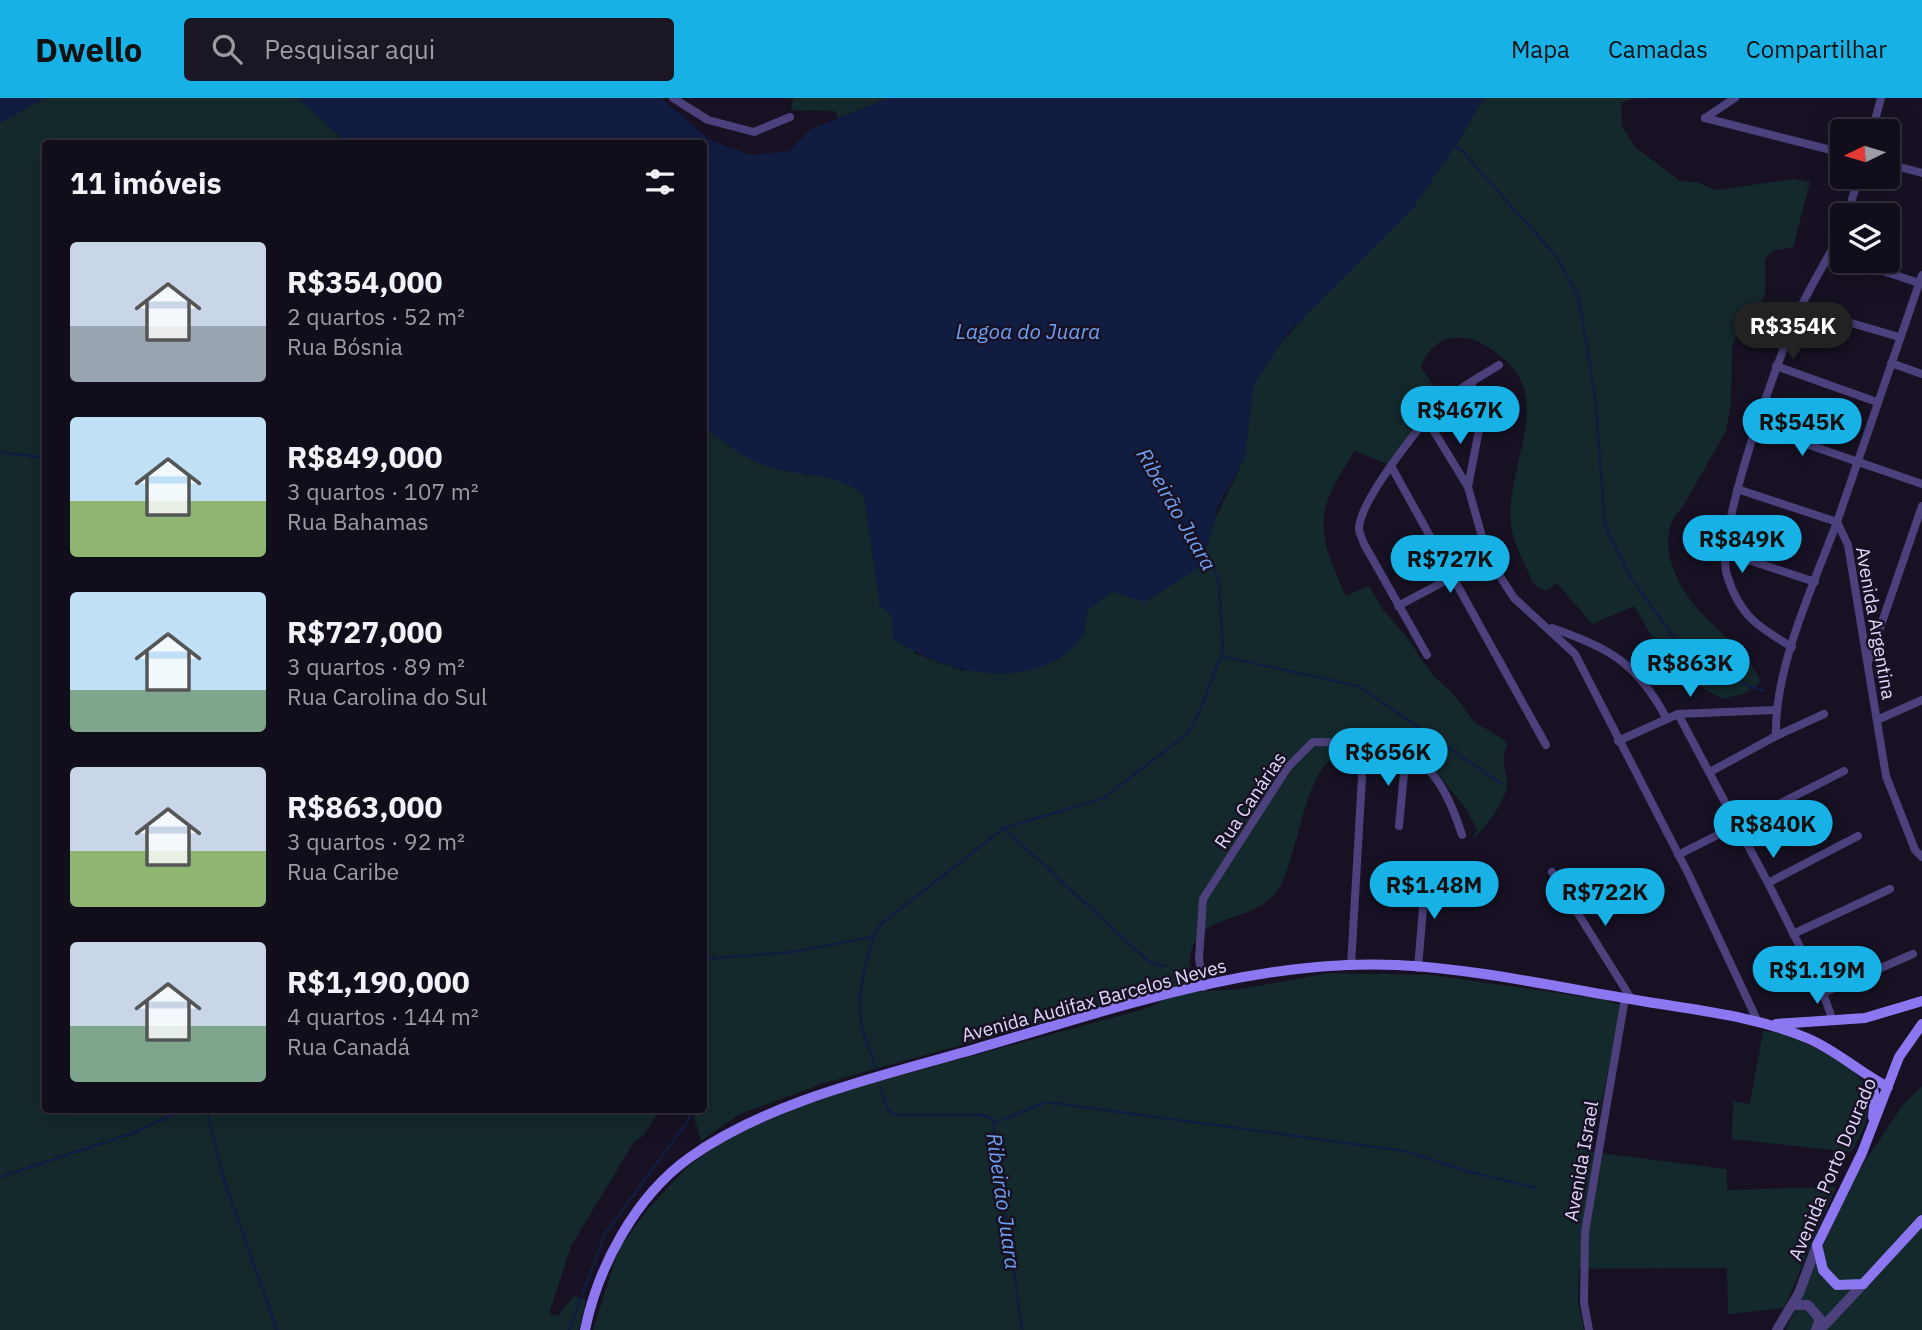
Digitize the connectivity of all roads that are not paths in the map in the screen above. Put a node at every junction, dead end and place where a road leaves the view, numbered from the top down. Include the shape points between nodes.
1 (673, 98) edge
2 (1735, 98) edge
3 (1881, 98) edge
4 (790, 117) dead end
5 (1875, 119) edge
6 (1830, 150) edge
7 (1900, 167) edge
8 (1922, 173) edge
9 (1830, 253) edge
10 (1898, 273) edge
11 (1921, 279) edge
12 (1800, 308) junction
13 (1899, 337) junction
14 (1891, 363) junction
15 (1499, 365) dead end
16 (1776, 366) junction
17 (1922, 374) edge
18 (1471, 384) junction
19 (1877, 402) junction
20 (1427, 420) junction
21 (1757, 427) junction
22 (1856, 461) junction
23 (1391, 466) junction
24 (1922, 484) edge
25 (1468, 487) junction
26 (1737, 489) junction
27 (1922, 506) edge
28 (1837, 522) junction
29 (1724, 552) junction
30 (1488, 558) junction
31 (1455, 576) junction
32 (1815, 582) junction
33 (1398, 606) junction
34 (1549, 627) junction
35 (1792, 647) junction
36 (1427, 655) dead end
37 (1868, 662) junction
38 (1922, 700) edge
39 (1775, 710) junction
40 (1678, 713) junction
41 (1824, 714) dead end
42 (1667, 719) junction
43 (1877, 720) junction
44 (1776, 736) junction
45 (1618, 741) junction
46 (1364, 743) junction
47 (1546, 745) dead end
48 (1406, 752) junction
49 (1844, 771) dead end
50 (1710, 772) junction
51 (1399, 826) dead end
52 (1739, 826) junction
53 (1462, 835) dead end
54 (1858, 836) dead end
55 (1678, 855) junction
56 (1922, 857) edge
57 (1426, 872) dead end
58 (1552, 872) dead end
59 (1769, 883) junction
60 (1890, 888) dead end
61 (1793, 934) junction
62 (1913, 954) dead end
63 (1351, 966) junction
64 (1418, 968) junction
65 (1204, 987) junction
66 (1823, 993) junction
67 (1629, 999) junction
68 (1922, 1001) edge
69 (1833, 1020) junction
70 (1764, 1023) junction
71 (1922, 1024) edge
72 (1871, 1078) junction
73 (1888, 1087) junction
74 (1862, 1153) junction
75 (1922, 1220) edge
76 (1817, 1245) junction
77 (1863, 1284) junction
78 (1793, 1305) junction
79 (585, 1330) edge
80 (1589, 1330) edge
81 (1777, 1330) edge
82 (1818, 1330) edge

1 - 4 street via 708,120 754,132
2 - 6 street via 1704,118
3 - 5 street
7 - 8 street
9 - 12 street
10 - 11 street
11 - 13 street
12 - 13 street
12 - 16 street
13 - 14 street
14 - 17 street
14 - 19 street
15 - 18 street
16 - 19 street
16 - 21 street
18 - 20 street via 1443,402
18 - 25 street via 1482,414
19 - 22 street
20 - 23 street
20 - 25 street
21 - 22 street
21 - 26 street
22 - 24 street
22 - 28 street
23 - 31 street
23 - 33 street via 1365,508 1359,529
25 - 30 street
26 - 28 street
26 - 29 street
27 - 37 street
28 - 32 street
28 - 37 street, Avenida Argentina via 1848,545
29 - 32 street
29 - 35 street via 1726,573 1754,625
30 - 31 street
30 - 34 street via 1514,598
31 - 33 street
31 - 47 street
32 - 35 street
33 - 36 street
34 - 42 street via 1623,659 1654,695
34 - 45 street via 1575,654
35 - 39 street
37 - 43 street, Avenida Argentina
38 - 43 street
39 - 40 street
39 - 44 street
40 - 42 street
40 - 50 street
41 - 44 street
42 - 45 street
43 - 56 street, Avenida Argentina via 1886,776 1915,850
44 - 50 street
45 - 55 street
46 - 48 street, Rua Canárias
46 - 63 street
46 - 65 street, Rua Canárias via 1313,742 1288,767 1203,899 1199,959
48 - 51 street
48 - 53 street via 1420,759 1440,788
49 - 52 street
50 - 52 street
52 - 55 street
52 - 59 street
54 - 59 street
55 - 70 street
57 - 64 street
58 - 67 street
59 - 61 street
60 - 61 street
61 - 66 street
62 - 66 street
63 - 64 main road, Avenida Audifax Barcelos Neves
63 - 65 main road, Avenida Audifax Barcelos Neves via 1283,971
64 - 67 main road, Avenida Audifax Barcelos Neves via 1531,981
65 - 79 main road, Avenida Audifax Barcelos Neves via 887,1074 782,1110 709,1145 686,1160 634,1215 602,1276
66 - 69 street
67 - 70 main road, Avenida Audifax Barcelos Neves
67 - 80 street, Avenida Israel via 1585,1232 1584,1303
68 - 69 main road, Avenida Audifax Barcelos Neves via 1865,1018
69 - 70 main road, Avenida Audifax Barcelos Neves
70 - 72 main road, Avenida Audifax Barcelos Neves via 1835,1051
71 - 73 main road, Avenida Porto Dourado via 1899,1057
72 - 73 main road, Avenida Audifax Barcelos Neves
72 - 74 main road via 1874,1115
73 - 74 main road, Avenida Porto Dourado
74 - 76 main road, Avenida Porto Dourado
75 - 77 main road
76 - 77 main road via 1823,1270 1837,1285
76 - 78 street, Avenida Porto Dourado
77 - 82 street
78 - 81 street, Avenida Porto Dourado
78 - 82 street via 1808,1305 1815,1311 1820,1320

